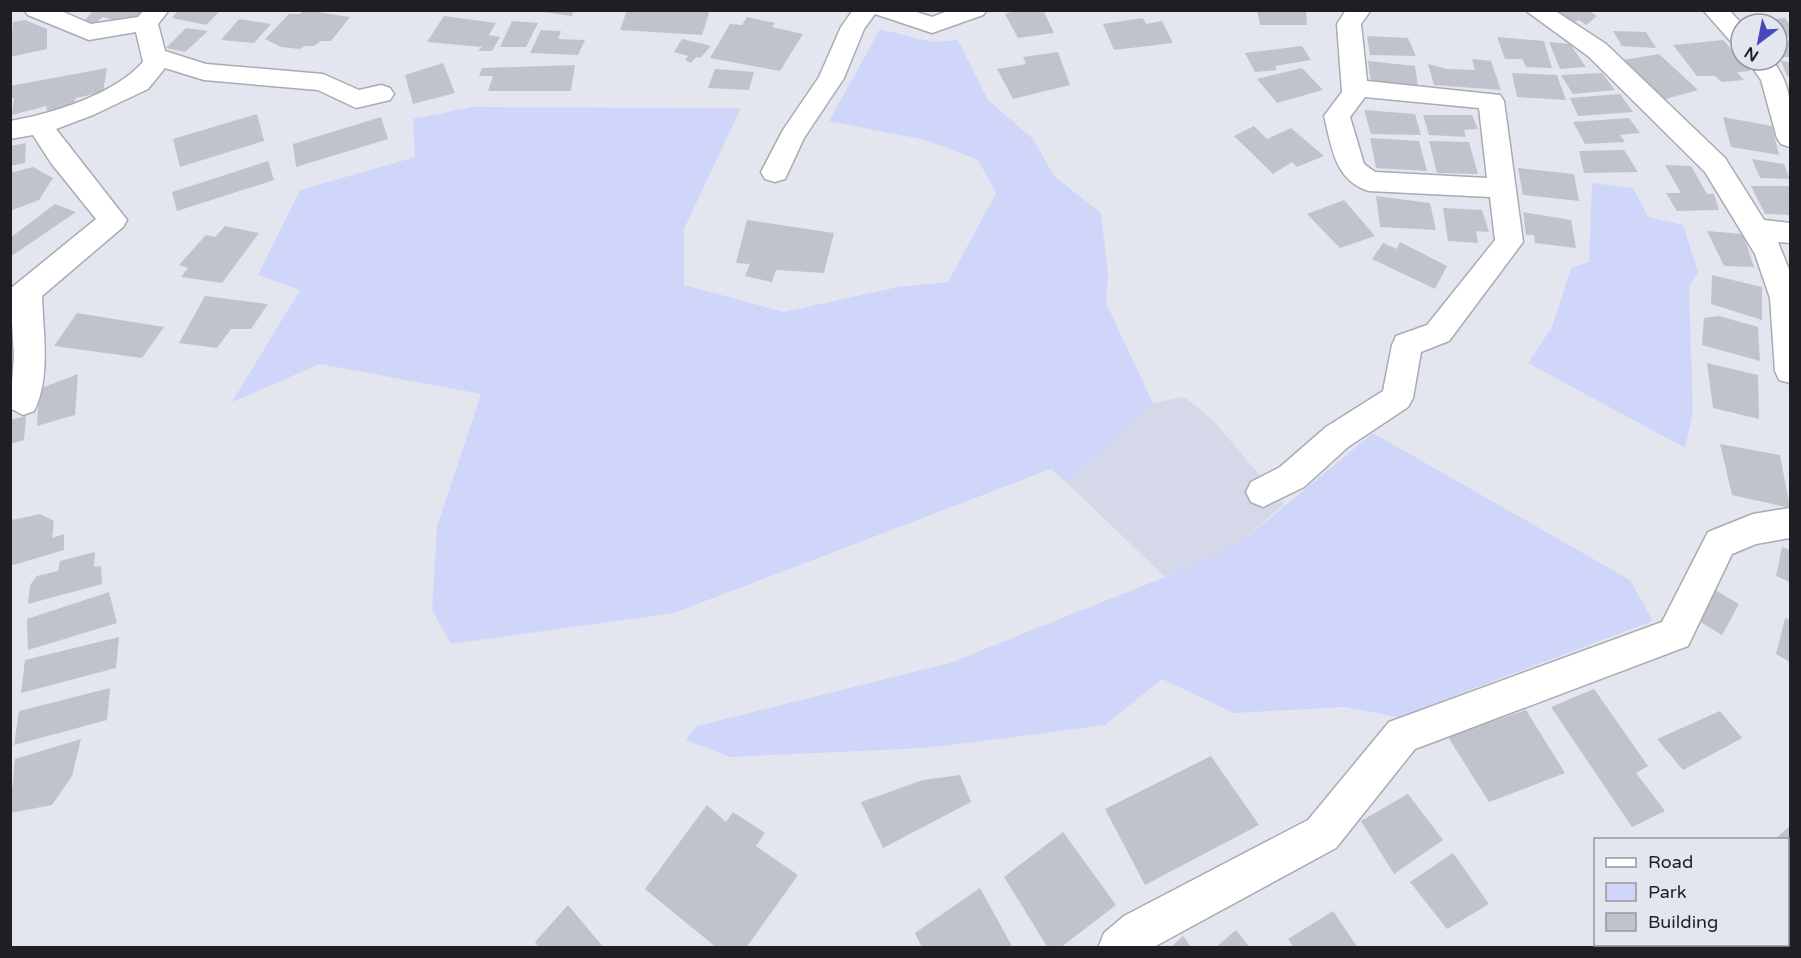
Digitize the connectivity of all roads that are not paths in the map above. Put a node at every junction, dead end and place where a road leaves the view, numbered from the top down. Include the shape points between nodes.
1 (36, 10) edge
2 (866, 10) edge
3 (884, 10) edge
4 (975, 10) edge
5 (1359, 10) edge
6 (1537, 10) edge
7 (1715, 10) edge
8 (152, 17) edge
9 (1729, 25) edge
10 (154, 56) junction
11 (1774, 73) edge
12 (1355, 88) junction
13 (381, 94) dead end
14 (40, 124) junction
15 (10, 130) edge
16 (1791, 138) edge
17 (775, 172) dead end
18 (1500, 188) junction
19 (1755, 230) junction
20 (1791, 233) edge
21 (19, 300) edge
22 (1791, 371) edge
23 (23, 402) dead end
24 (1263, 492) dead end
25 (1791, 523) edge
26 (1119, 948) edge

1 - 8 street via 89,32
2 - 17 street via 853,27 831,78 792,136
3 - 4 street via 932,25
5 - 12 street via 1349,24
6 - 19 street via 1597,50 1715,165
7 - 9 street
8 - 10 street
10 - 13 street via 204,72 323,81 356,99
10 - 14 street via 156,63 139,84
11 - 16 street
12 - 18 street via 1491,101
12 - 18 street via 1337,116 1352,169 1369,181
14 - 15 street
14 - 21 street via 60,156 113,220
18 - 24 street via 1509,242 1438,333 1407,345 1397,398 1337,436 1292,477
19 - 20 street
19 - 22 street via 1769,252 1785,298
21 - 23 street via 29,356
25 - 26 street via 1753,529 1720,543 1675,634 1402,735 1322,834 1139,931

